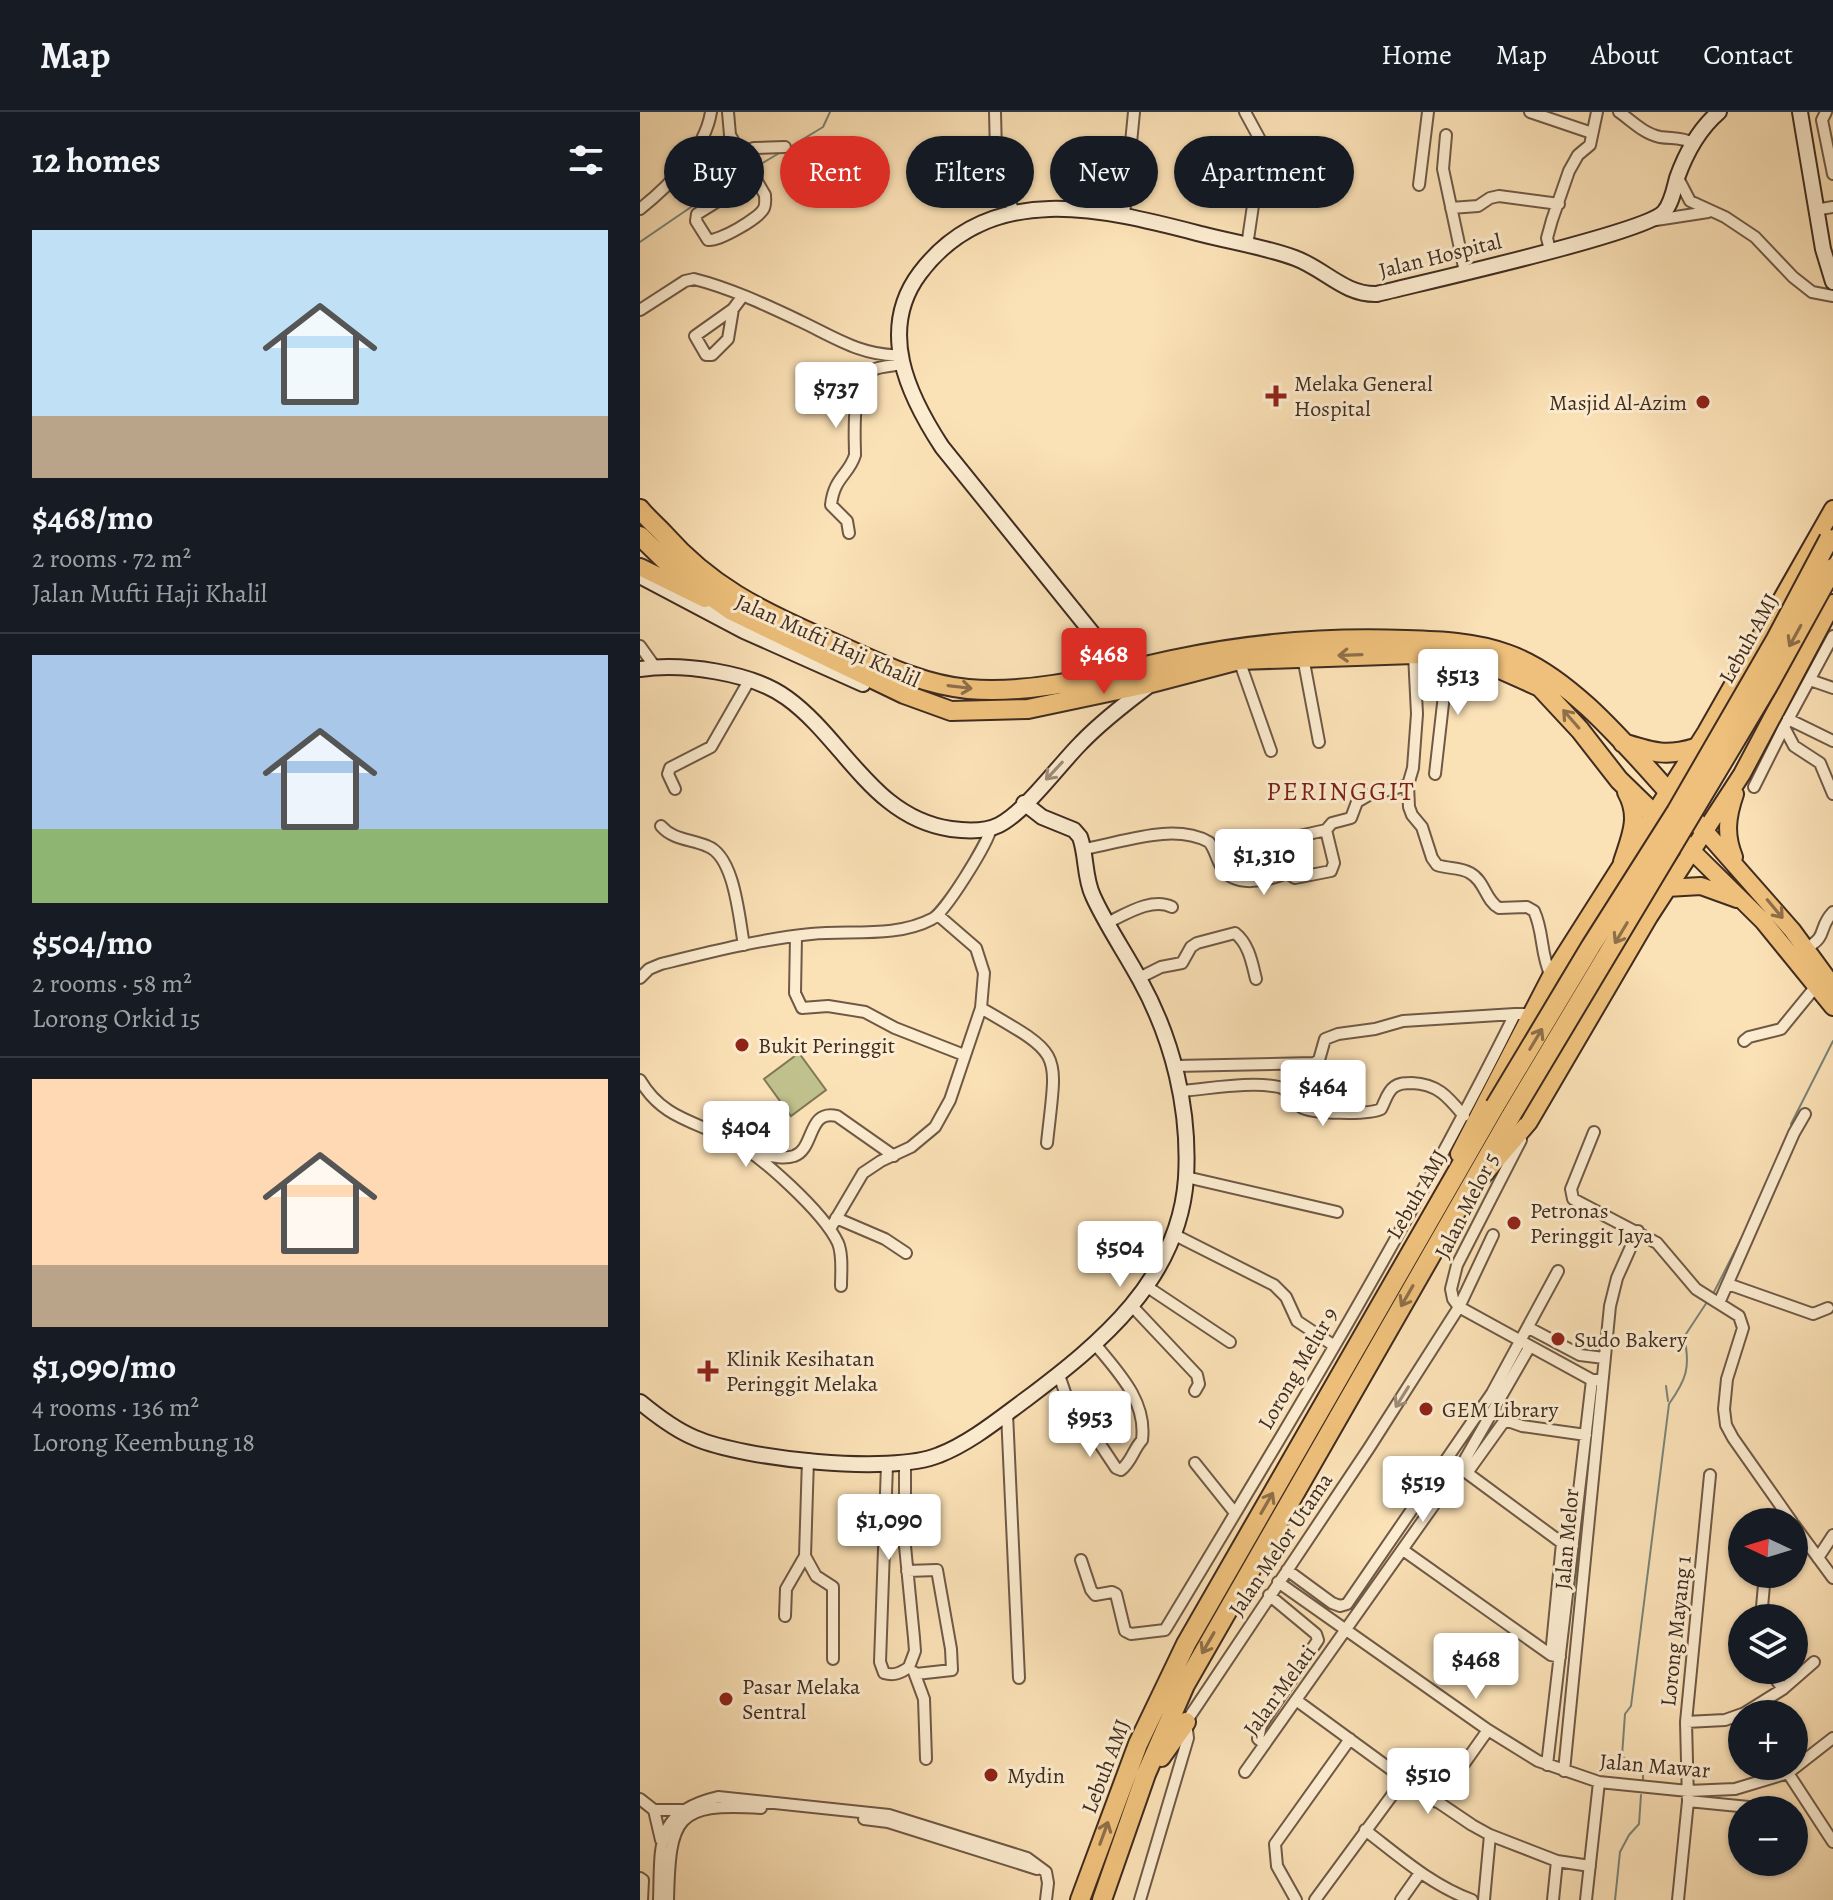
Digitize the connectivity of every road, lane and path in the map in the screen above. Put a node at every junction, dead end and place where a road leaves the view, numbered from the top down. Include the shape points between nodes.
1 (711, 112) edge
2 (728, 112) edge
3 (995, 112) edge
4 (1134, 112) edge
5 (1245, 112) edge
6 (1428, 112) edge
7 (1530, 112) edge
8 (1597, 112) edge
9 (1619, 112) edge
10 (1791, 112) edge
11 (1800, 112) edge
12 (1808, 112) edge
13 (1826, 113) edge
14 (1716, 114) edge
15 (1592, 133) junction
16 (1446, 135) dead end
17 (730, 136) edge
18 (1693, 143) junction
19 (1806, 159) junction
20 (752, 174) joint
21 (1833, 174) edge
22 (1678, 177) junction
23 (1419, 185) dead end
24 (1559, 204) junction
25 (1451, 208) junction
26 (640, 209) edge
27 (1824, 209) edge
28 (1710, 212) junction
29 (1014, 214) junction
30 (1124, 215) junction
31 (1641, 225) junction
32 (1247, 246) junction
33 (1550, 250) junction
34 (1833, 256) edge
35 (1465, 272) junction
36 (1833, 282) edge
37 (1833, 296) edge
38 (742, 297) junction
39 (733, 309) junction
40 (640, 310) edge
41 (901, 359) junction
42 (640, 495) edge
43 (1833, 509) edge
44 (642, 513) edge
45 (663, 532) junction
46 (849, 533) dead end
47 (640, 536) edge
48 (1831, 536) edge
49 (640, 567) edge
50 (1833, 568) edge
51 (640, 576) edge
52 (733, 603) junction
53 (1833, 603) edge
54 (1833, 636) edge
55 (640, 646) edge
56 (1109, 652) junction
57 (1414, 654) junction
58 (1452, 656) junction
59 (1303, 657) junction
60 (1239, 660) junction
61 (647, 668) edge
62 (1127, 670) junction
63 (1107, 674) junction
64 (750, 679) junction
65 (1810, 680) junction
66 (1151, 683) junction
67 (1833, 688) edge
68 (951, 711) junction
69 (1786, 723) junction
70 (1700, 740) junction
71 (1833, 741) edge
72 (1319, 742) dead end
73 (1621, 742) junction
74 (1271, 751) dead end
75 (1750, 759) junction
76 (1435, 774) dead end
77 (1742, 774) junction
78 (1619, 780) junction
79 (1408, 785) junction
80 (1754, 787) dead end
81 (675, 789) dead end
82 (1667, 792) junction
83 (1833, 794) edge
84 (1024, 803) junction
85 (1653, 814) junction
86 (661, 826) dead end
87 (991, 828) junction
88 (1326, 830) junction
89 (1704, 830) junction
90 (1084, 849) junction
91 (1691, 850) junction
92 (1623, 862) junction
93 (1739, 867) junction
94 (1287, 873) junction
95 (1667, 888) junction
96 (1746, 902) junction
97 (1172, 907) dead end
98 (1593, 909) junction
99 (1833, 912) edge
100 (939, 916) junction
101 (1649, 917) junction
102 (1107, 923) junction
103 (796, 936) junction
104 (744, 945) junction
105 (1806, 948) junction
106 (1551, 976) junction
107 (640, 978) edge
108 (1139, 978) junction
109 (1256, 979) dead end
110 (1825, 986) edge
111 (1833, 1007) edge
112 (981, 1008) junction
113 (1522, 1014) junction
114 (1744, 1041) dead end
115 (964, 1055) junction
116 (1175, 1066) junction
117 (640, 1080) edge
118 (1179, 1091) junction
119 (1470, 1112) junction
120 (1512, 1114) junction
121 (1805, 1114) dead end
122 (1594, 1132) dead end
123 (1047, 1143) dead end
124 (752, 1153) junction
125 (894, 1156) junction
126 (1186, 1177) junction
127 (1449, 1185) junction
128 (1337, 1212) dead end
129 (836, 1218) junction
130 (830, 1229) junction
131 (1638, 1231) junction
132 (1175, 1235) junction
133 (1493, 1235) dead end
134 (1394, 1241) junction
135 (1411, 1250) junction
136 (906, 1253) dead end
137 (1558, 1271) dead end
138 (1728, 1284) junction
139 (841, 1286) dead end
140 (1146, 1286) junction
141 (1719, 1303) junction
142 (1132, 1306) junction
143 (1459, 1307) junction
144 (1828, 1308) dead end
145 (1529, 1328) junction
146 (1230, 1342) dead end
147 (1095, 1344) junction
148 (1526, 1344) junction
149 (1333, 1345) junction
150 (1604, 1358) junction
151 (1059, 1375) junction
152 (1597, 1380) junction
153 (1195, 1391) dead end
154 (640, 1402) edge
155 (1007, 1413) junction
156 (1586, 1435) junction
157 (808, 1459) junction
158 (1195, 1463) dead end
159 (905, 1464) junction
160 (887, 1465) junction
161 (1463, 1470) junction
162 (1710, 1475) dead end
163 (1428, 1488) junction
164 (1439, 1496) junction
165 (1584, 1499) junction
166 (1782, 1508) edge
167 (1235, 1513) junction
168 (1833, 1535) edge
169 (1567, 1544) junction
170 (1808, 1544) edge
171 (1403, 1550) junction
172 (805, 1556) junction
173 (1208, 1558) junction
174 (1818, 1558) junction
175 (1081, 1560) dead end
176 (1228, 1570) junction
177 (1287, 1570) junction
178 (907, 1571) junction
179 (1369, 1573) junction
180 (1833, 1578) edge
181 (1381, 1581) junction
182 (1278, 1582) junction
183 (1312, 1589) junction
184 (1269, 1595) junction
185 (1304, 1602) junction
186 (1294, 1614) junction
187 (785, 1616) dead end
188 (1563, 1628) junction
189 (1578, 1630) junction
190 (1345, 1632) junction
191 (1555, 1656) junction
192 (833, 1659) dead end
193 (1814, 1662) dead end
194 (1299, 1670) junction
195 (912, 1671) junction
196 (1019, 1678) dead end
197 (1311, 1679) junction
198 (1779, 1684) edge
199 (1783, 1689) junction
200 (1296, 1700) junction
201 (1765, 1700) edge
202 (1728, 1719) edge
203 (1186, 1722) junction
204 (1686, 1722) junction
205 (1488, 1730) junction
206 (1833, 1738) edge
207 (1350, 1739) junction
208 (1265, 1744) junction
209 (1808, 1757) edge
210 (926, 1759) dead end
211 (1547, 1765) junction
212 (1564, 1771) junction
213 (1245, 1772) dead end
214 (1146, 1774) junction
215 (1404, 1779) junction
216 (1767, 1780) edge
217 (1793, 1780) edge
218 (1599, 1782) junction
219 (1718, 1791) junction
220 (1688, 1796) junction
221 (640, 1799) edge
222 (1437, 1802) junction
223 (1716, 1803) junction
224 (1728, 1804) edge
225 (654, 1810) junction
226 (682, 1810) junction
227 (1365, 1830) junction
228 (1490, 1835) junction
229 (661, 1840) junction
230 (1833, 1842) edge
231 (1557, 1861) junction
232 (1590, 1866) junction
233 (1046, 1872) junction
234 (1420, 1873) junction
235 (642, 1879) edge
236 (642, 1900) edge
237 (659, 1900) edge
238 (668, 1900) edge
239 (1046, 1900) edge
240 (1080, 1900) edge
241 (1102, 1900) edge
242 (1140, 1900) edge
243 (1296, 1900) edge
244 (1315, 1900) edge
245 (1401, 1900) edge
246 (1472, 1900) edge
247 (1484, 1900) edge
248 (1553, 1900) edge
249 (1586, 1900) edge
250 (1678, 1900) edge

1 - 26 street via 692,154
2 - 17 street
3 - 29 street via 996,153
4 - 30 street
5 - 32 street via 1265,154
6 - 23 street
7 - 15 street
8 - 15 street
9 - 18 street via 1647,133
10 - 19 street
11 - 19 street
12 - 27 street
13 - 21 street via 1823,131
14 - 18 street, Jalan Hospital
15 - 24 street via 1590,145 1569,171
16 - 25 street via 1443,169
18 - 22 street, Jalan Hospital
19 - 27 street
20 - 20 street via 697,214 708,240 717,241 764,211 765,195
22 - 28 street via 1690,201
22 - 31 street, Jalan Hospital via 1665,211
24 - 25 street via 1499,196 1478,206
24 - 33 street via 1547,238
25 - 35 street
27 - 34 street
27 - 36 street via 1823,249
28 - 31 street
28 - 37 street via 1755,237 1802,285
29 - 30 street, Jalan Hospital via 1058,207
29 - 41 street, Jalan Hospital via 958,236 926,266 901,311
30 - 32 street, Jalan Hospital
31 - 33 street, Jalan Hospital
32 - 35 street, Jalan Hospital via 1297,259 1367,294
33 - 35 street, Jalan Hospital
38 - 39 street
38 - 40 street via 694,279
38 - 41 street via 861,350
39 - 39 street via 695,336 706,355 728,339
41 - 46 street via 866,375 855,410 855,455 838,479 831,505 847,521
41 - 56 street, Jalan Hospital via 922,417 942,447
42 - 45 highway
43 - 70 main road
44 - 45 highway
45 - 52 highway
47 - 52 highway via 679,574
120 -> 48 highway, Lebuh AMJ, bridge via 1591,946 1676,812
49 - 52 main road
50 -> 120 highway, Lebuh AMJ, bridge
51 - 68 street, Jalan Mufti Haji Khalil via 744,631 877,690 916,706
52 -> 63 highway, Jalan Mufti Haji Khalil via 945,686 1017,688
52 - 68 highway via 904,694
53 - 75 main road
54 - 65 street
55 - 61 street
56 - 62 street, Jalan Hospital
56 - 63 street
57 - 58 highway, Jalan Mufti Haji Khalil
57 -> 59 highway, Jalan Mufti Haji Khalil
57 - 79 street via 1417,736
58 - 76 street
78 -> 58 highway, Jalan Mufti Haji Khalil via 1540,687 1484,662
59 - 60 highway, Jalan Mufti Haji Khalil
59 - 72 street
60 - 66 highway, Jalan Mufti Haji Khalil
60 - 74 street
61 - 64 street
62 - 63 highway, Jalan Mufti Haji Khalil
62 - 73 highway, Jalan Mufti Haji Khalil via 1228,649 1318,640 1469,644 1510,655 1568,689
64 - 81 street via 711,747 670,768
64 - 87 street via 798,707 864,779 908,814 944,828
65 - 67 street
65 - 69 street
66 - 68 highway, Jalan Mufti Haji Khalil via 1028,709
66 -> 84 street via 1084,740
69 - 71 street
69 - 80 street
69 - 83 street via 1794,746 1820,763
70 - 73 highway via 1670,754
70 - 75 main road via 1695,783 1699,796 1716,794
70 - 82 main road
73 - 82 highway, Jalan Mufti Haji Khalil
75 - 77 main road
77 - 89 main road
77 - 93 main road via 1727,826
78 - 85 highway, Jalan Mufti Haji Khalil
78 - 92 highway via 1635,817
79 - 88 street via 1369,795 1357,802 1351,818
79 - 106 street via 1412,815 1437,865 1469,872 1499,908 1534,911
82 - 85 main road
82 - 89 highway, Jalan Mufti Haji Khalil
84 - 87 street
84 - 90 street via 1074,830
85 - 91 highway, Jalan Mufti Haji Khalil
85 - 92 main road
86 - 104 street via 673,836 712,847 721,857 733,887
87 - 100 street
88 - 94 street via 1282,843
88 - 94 street via 1331,871 1295,878
89 - 91 main road
89 - 93 main road
90 - 94 street via 1159,834 1198,837 1209,842 1221,867 1237,879 1260,881
90 - 102 street via 1090,889
91 - 95 main road
91 - 96 main road
92 - 98 main road
93 -> 105 main road
95 - 96 main road via 1701,886
95 - 101 main road
96 - 110 main road
97 - 102 street via 1153,903
98 - 101 main road via 1635,856 1658,851 1666,855 1670,869
98 - 106 main road
99 - 105 street via 1821,937
100 - 103 street via 902,929
100 - 112 street via 976,948 984,973
101 - 120 main road
102 - 108 street
103 - 104 street
103 - 115 street via 795,993 802,1008 865,1012
104 - 107 street via 661,964
105 - 110 main road
106 - 113 main road
108 - 109 street via 1182,963 1197,943 1235,933 1249,953
108 - 116 street via 1168,1037
110 - 111 main road
110 - 114 street via 1787,1024
112 - 115 street
112 - 123 street via 1020,1029 1049,1055 1054,1079
113 - 116 street via 1403,1021 1338,1034 1325,1039 1314,1063
113 - 119 main road
115 - 125 street via 935,1127
116 - 118 street
117 - 124 street via 675,1116
118 - 119 street via 1283,1088 1308,1111 1366,1113 1381,1109 1394,1087 1426,1084
118 - 126 street
119 - 127 main road
119 - 134 street, Lorong Melur 9
120 - 127 highway, Lebuh AMJ
120 - 143 street, Jalan Melor 5 via 1457,1265 1451,1289
120 -> 214 highway, Lebuh AMJ via 1185,1685
121 - 138 street
122 - 131 street via 1571,1189 1573,1199
124 - 125 street via 797,1155 816,1122 830,1115
124 - 130 street
125 - 129 street via 863,1173
126 - 128 street
126 - 132 street
127 - 135 highway, Lebuh AMJ
129 - 130 street
129 - 136 street
130 - 139 street via 839,1246
131 - 141 street via 1665,1249 1696,1289
131 - 150 street, Jalan Melor via 1612,1292
132 - 140 street
132 - 149 street via 1274,1285 1297,1321
133 - 143 street
134 - 135 street
134 - 149 street, Lorong Melur 9
176 -> 135 highway, Lebuh AMJ
137 - 145 street
138 - 141 street
138 - 144 street via 1813,1314
140 - 142 street
140 - 146 street
141 - 166 street via 1739,1316 1743,1328 1727,1379 1726,1425
142 - 147 street
142 - 153 street via 1197,1375
143 - 148 street
143 -> 177 street, Jalan Melor Utama
145 - 148 street
145 - 150 street via 1580,1355
147 - 151 street
147 - 151 street via 1133,1393 1144,1428 1132,1461 1121,1470 1082,1428
148 - 152 street
148 - 161 street
148 - 163 street
149 - 167 street, Lorong Melur 9
150 - 152 street, Jalan Melor
151 - 155 street
152 - 156 street, Jalan Melor
152 - 165 street, Jalan Melor
154 - 157 street via 706,1442
155 - 159 street via 939,1456
155 - 196 street
156 - 161 street via 1505,1420
156 - 165 street, Jalan Melor
157 - 160 street
157 - 172 street
158 - 167 street
159 - 160 street
159 - 178 street
160 - 195 street via 880,1662 890,1675
161 - 164 street, Jalan Melati
161 - 169 street
162 - 204 street, Lorong Mayang 1
163 - 164 street
163 - 179 street
164 - 171 street, Jalan Melati
165 - 169 street, Jalan Melor
165 - 189 street, Jalan Melor
167 - 173 street, Lorong Melur 9
168 - 174 street
169 - 188 street, Jalan Melor
169 - 191 street
170 - 174 street
171 - 181 street, Jalan Melati
171 - 191 street
172 - 187 street via 786,1589
172 - 192 street via 813,1572 833,1587
173 - 175 street, Lorong Melur 9 via 1165,1630 1131,1634 1125,1631 1116,1594 1095,1595
173 - 176 street
174 - 180 street
240 -> 176 highway, Lebuh AMJ via 1138,1744
177 - 182 street, Jalan Melor Utama
177 - 183 street
178 - 195 street
178 - 195 street via 937,1570 951,1649 952,1670
179 - 181 street
179 - 183 street via 1340,1606
181 - 190 street, Jalan Melati
182 - 184 street, Jalan Melor Utama
182 - 185 street, Jalan Mawar
183 - 185 street
184 - 186 street
184 - 203 street, Jalan Melor Utama
185 - 186 street
185 - 190 street, Jalan Mawar
186 - 194 street via 1318,1640
188 - 189 street
188 - 191 street, Jalan Melor
189 - 212 street, Jalan Melor
190 - 197 street, Jalan Melati
190 - 205 street, Jalan Mawar
191 - 211 street, Jalan Melor
193 - 199 street
194 - 197 street
194 - 208 street via 1261,1725 1258,1739
195 - 210 street via 924,1699
197 - 200 street, Jalan Melati
198 - 199 street
199 - 201 street
200 - 207 street
200 - 208 street, Jalan Melati
202 - 204 street
203 - 214 highway
203 - 242 street via 1188,1738
204 - 220 street, Lorong Mayang 1
205 - 211 street, Jalan Mawar
205 - 222 street
206 - 209 street, Jalan Mawar
207 - 215 street
207 - 243 street via 1278,1837 1274,1851
208 - 213 street, Jalan Melati
211 - 212 street, Jalan Mawar
212 - 218 street, Jalan Mawar
214 - 241 highway, Lebuh AMJ
215 - 222 street
215 - 227 street
216 - 219 street, Jalan Mawar
217 - 230 street
218 - 220 street, Jalan Mawar
218 - 232 street
219 - 220 street, Jalan Mawar
219 - 223 street
220 - 223 street
220 - 250 street, Lorong Mayang 1
221 - 225 street
222 - 228 street
223 - 224 street
225 - 226 street
225 - 229 street
226 - 229 street
226 - 233 street via 718,1797 889,1815 1027,1858
227 - 234 street
227 - 244 street
228 - 231 street
228 - 247 street
229 - 237 street
231 - 232 street
231 - 248 street
232 - 249 street
233 - 238 street via 888,1822 720,1805 695,1811 678,1830 670,1854
233 - 239 street
234 - 245 street
234 - 246 street
235 - 236 street

